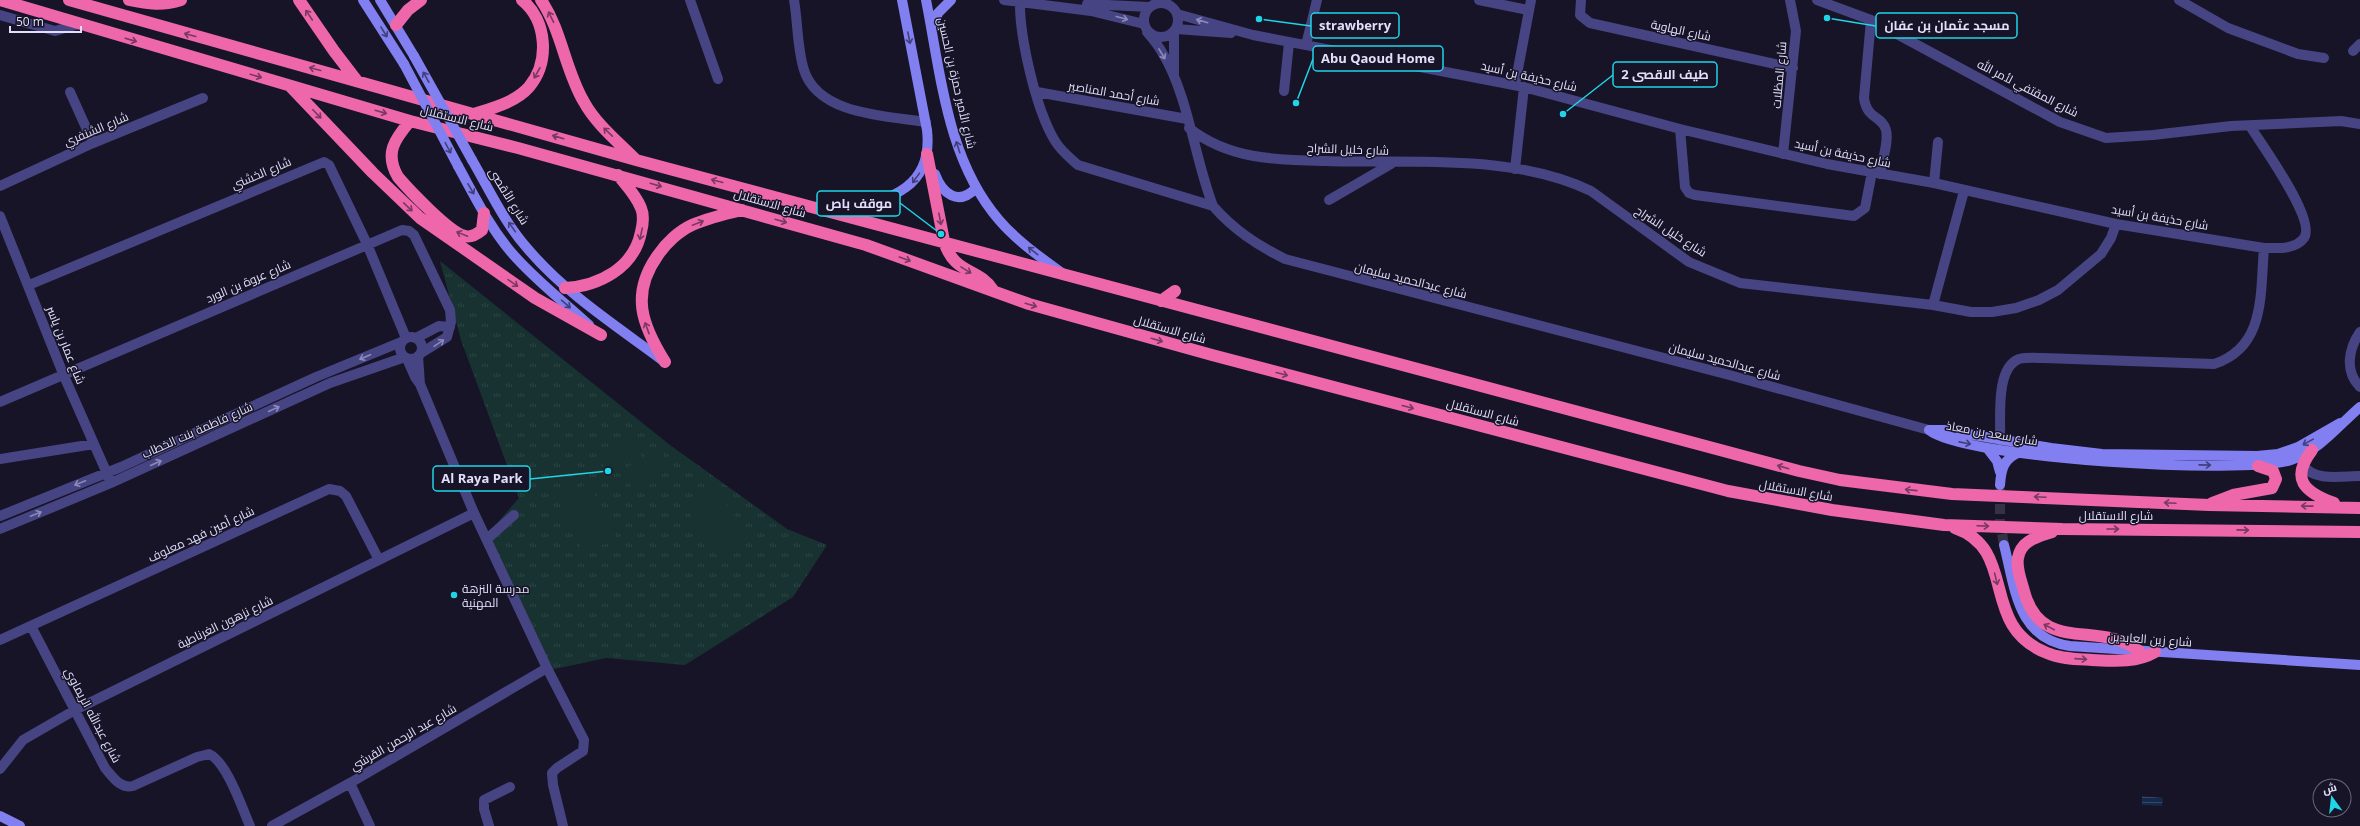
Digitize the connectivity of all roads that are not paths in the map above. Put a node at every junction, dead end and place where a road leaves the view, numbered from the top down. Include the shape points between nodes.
1 (0, 0) edge
2 (69, 0) edge
3 (129, 0) edge
4 (182, 0) edge
5 (299, 0) edge
6 (364, 0) edge
7 (380, 0) edge
8 (421, 0) edge
9 (522, 0) edge
10 (541, 0) edge
11 (690, 0) edge
12 (794, 0) edge
13 (902, 0) edge
14 (926, 0) edge
15 (951, 0) edge
16 (1004, 0) edge
17 (1053, 0) edge
18 (1169, 0) edge
19 (1317, 0) edge
20 (1479, 0) edge
21 (1581, 0) edge
22 (1790, 0) edge
23 (1818, 0) edge
24 (2179, 0) edge
25 (1020, 1) edge
26 (1149, 4) edge
27 (1530, 5) edge
28 (1176, 12) junction
29 (0, 15) edge
30 (1871, 20) junction
31 (79, 24) junction
32 (396, 25) junction
33 (1145, 28) junction
34 (932, 30) junction
35 (1175, 30) junction
36 (1252, 35) junction
37 (1289, 43) junction
38 (1306, 45) junction
39 (2324, 58) dead end
40 (1793, 68) junction
41 (1174, 78) junction
42 (718, 79) dead end
43 (357, 80) junction
44 (290, 86) junction
45 (1519, 86) junction
46 (1284, 91) dead end
47 (70, 92) dead end
48 (1037, 92) junction
49 (203, 98) dead end
50 (474, 114) junction
51 (410, 120) junction
52 (926, 122) junction
53 (1188, 123) junction
54 (2360, 124) edge
55 (2250, 126) junction
56 (1680, 129) junction
57 (1938, 142) dead end
58 (93, 143) junction
59 (927, 154) junction
60 (1784, 154) junction
61 (636, 160) junction
62 (1391, 164) junction
63 (1515, 169) junction
64 (1876, 173) junction
65 (618, 175) junction
66 (1934, 183) junction
67 (0, 186) edge
68 (976, 188) junction
69 (1964, 191) junction
70 (1329, 200) dead end
71 (1213, 206) junction
72 (742, 210) junction
73 (484, 213) junction
74 (837, 213) junction
75 (0, 216) edge
76 (2116, 224) junction
77 (944, 241) junction
78 (367, 244) junction
79 (2264, 248) junction
80 (1064, 274) junction
81 (28, 285) junction
82 (565, 288) junction
83 (1175, 291) dead end
84 (994, 292) junction
85 (1161, 301) junction
86 (1933, 305) junction
87 (450, 327) junction
88 (2360, 332) edge
89 (601, 335) joint
90 (408, 339) junction
91 (420, 355) junction
92 (406, 358) junction
93 (665, 362) joint
94 (64, 376) junction
95 (420, 384) junction
96 (2360, 387) edge
97 (0, 402) edge
98 (2360, 407) edge
99 (2342, 423) junction
100 (1928, 430) junction
101 (2000, 440) junction
102 (94, 444) junction
103 (1987, 448) junction
104 (2312, 450) junction
105 (2020, 452) junction
106 (0, 459) edge
107 (2128, 459) junction
108 (2303, 465) junction
109 (2258, 466) junction
110 (106, 472) junction
111 (2000, 472) junction
112 (2319, 476) junction
113 (2360, 476) edge
114 (111, 483) junction
115 (2000, 485) tunnel mouth
116 (2308, 491) junction
117 (2209, 505) junction
118 (2346, 508) junction
119 (2360, 508) edge
120 (474, 513) junction
121 (514, 515) dead end
122 (0, 516) edge
123 (1944, 524) junction
124 (0, 529) edge
125 (2062, 529) junction
126 (2360, 532) edge
127 (487, 539) junction
128 (2004, 545) tunnel mouth
129 (379, 560) junction
130 (31, 626) junction
131 (0, 640) edge
132 (2139, 651) junction
133 (2154, 652) junction
134 (2360, 665) edge
135 (547, 668) junction
136 (75, 710) junction
137 (0, 769) edge
138 (350, 783) junction
139 (510, 787) dead end
140 (6, 821) edge
141 (20, 826) edge
142 (250, 826) edge
143 (272, 826) edge
144 (370, 826) edge
145 (489, 826) edge
146 (563, 826) edge

1 - 31 highway, شارع الاستقلال
43 -> 2 highway, شارع الاستقلال
3 - 4 highway via 153,5
43 -> 5 highway
6 -> 73 main road, bridge via 404,64
7 - 32 main road, شارع الأقصى
8 - 32 highway via 408,10
9 -> 50 highway via 530,7 539,23 543,38 540,68 529,87 514,98 497,107
61 -> 10 highway via 599,124 583,100 559,36
11 - 42 street
12 - 52 street via 804,69 810,83 819,94 840,106
13 -> 52 main road
14 - 34 main road, شارع الأمير حمزة بن الحسين
15 - 34 main road via 938,13
16 - 25 street
17 - 26 street via 1095,5
18 - 28 street
19 - 38 street
20 - 27 street
21 - 40 street, شارع الهاوية via 1580,14 1590,23
22 - 40 street, شارع المظلات via 1796,31
23 - 30 street, شارع المقتفي لأمر الله
24 - 39 street via 2228,28 2298,54
25 -> 33 street via 1091,11
25 - 48 street via 1026,52
26 - 28 street via 1164,3
26 - 33 street via 1144,15
27 - 45 street
28 - 35 street via 1178,22
36 -> 28 street, شارع حذيفة بن أسيد
29 - 31 street via 55,31
30 - 55 street, شارع المقتفي لأمر الله via 2060,122 2091,134 2106,138 2193,128
30 - 64 street via 1865,108 1870,115 1882,122 1886,130
31 -> 44 highway, شارع الاستقلال
82 -> 32 main road, شارع الأقصى, bridge via 526,247 508,221
33 - 35 street via 1158,37 1170,35
33 -> 41 street via 1164,54
68 -> 34 main road, شارع الأمير حمزة بن الحسين via 955,140
35 - 36 street, شارع حذيفة بن أسيد
35 - 41 street
36 - 37 street, شارع حذيفة بن أسيد
37 - 38 street, شارع حذيفة بن أسيد
37 - 46 street
38 - 45 street, شارع حذيفة بن أسيد
40 - 60 street, شارع المظلات
41 - 53 street
43 - 50 highway, شارع الاستقلال
44 -> 51 highway, شارع الاستقلال
44 -> 89 highway via 373,174 420,218 535,298
45 - 56 street, شارع حذيفة بن أسيد
45 - 63 street
47 - 58 street
48 - 53 street, شارع أحمد المناصير
48 - 71 street via 1043,116 1054,140 1078,165
49 - 58 street, شارع الشنفري
61 -> 50 highway, شارع الاستقلال
51 - 65 highway, شارع الاستقلال
73 -> 51 highway via 482,230 471,236 464,236 449,226 398,177 393,169 390,152 393,142
52 - 59 main road
53 - 62 street, شارع خليل الشراح via 1201,137 1216,144 1268,159
53 - 71 street
54 - 55 street, شارع المقتفي لأمر الله via 2341,122
55 - 79 street, شارع حذيفة بن أسيد via 2301,207 2307,229 2305,237 2297,245
56 - 60 street, شارع حذيفة بن أسيد
56 - 64 street via 1686,187 1695,195 1854,216 1865,208
57 - 66 street
58 - 67 street, شارع الشنفري
59 - 68 main road via 940,186 946,193 960,197
59 -> 74 main road via 917,176 904,190 886,199
59 -> 77 highway
60 - 64 street, شارع حذيفة بن أسيد
74 -> 61 highway, شارع الاستقلال
62 - 63 street, شارع خليل الشراح via 1422,163
62 - 70 street
63 - 86 street, شارع خليل الشراح via 1574,183 1591,191 1689,262 1740,283
64 - 66 street, شارع حذيفة بن أسيد
65 -> 72 highway, شارع الاستقلال
65 -> 82 highway via 642,209 643,224 637,248 625,263 601,280 582,287
66 - 69 street, شارع حذيفة بن أسيد
80 -> 68 main road, شارع الأمير حمزة بن الحسين via 1009,231
69 - 76 street, شارع حذيفة بن أسيد
69 - 86 street
71 - 100 street, شارع عبدالحميد سليمان via 1228,223 1257,245 1285,259 1733,376
72 -> 84 highway, شارع الاستقلال via 866,245
93 -> 72 highway via 653,342 642,312 641,295 651,264 674,237 691,226
73 -> 89 main road via 505,245 525,267
74 - 77 highway, شارع الاستقلال
75 - 81 street, شاع عمار بن ياسر
76 - 79 street, شارع حذيفة بن أسيد
76 - 86 street, شارع خليل الشراح via 2108,245 2090,264 2058,290 2039,300 2016,308 1992,312 1971,312
77 - 80 highway, شارع الاستقلال
77 -> 84 highway via 949,254 957,264 986,281
78 - 81 street, شارع الخشني via 329,165 324,162
78 - 87 street, شارع عروة بن الورد via 402,230 414,235 450,310
78 - 90 street, شارع الخشني
78 - 94 street, شارع عروة بن الورد
79 - 101 street via 2257,323 2250,338 2234,355 2214,364 2019,359 2010,365 2002,381
80 - 85 highway, شارع الاستقلال
81 - 94 street, شاع عمار بن ياسر
82 - 93 main road, شارع الأقصى
83 - 85 highway
84 -> 123 highway, شارع الاستقلال via 1219,357 1728,492 1832,510
117 -> 85 highway, شارع الاستقلال via 1952,494 1840,480 1716,450
87 - 90 street via 439,326
91 -> 87 street via 447,337
88 - 96 street via 2350,348 2349,359
90 - 91 street via 422,344
90 - 92 street via 400,352
90 -> 110 street, شارع فاطمة بنت الخطاب via 316,377
91 - 92 street, شارع فاطمة بنت الخطاب
91 - 95 street
92 - 95 street
114 -> 92 street, شارع فاطمة بنت الخطاب via 330,383
94 - 97 street, شارع عروة بن الورد
94 - 102 street, شاع عمار بن ياسر
95 - 120 street
98 - 99 main road, شارع سعد بن معاذ
99 - 104 main road, شارع سعد بن معاذ
99 -> 107 main road, شارع سعد بن معاذ via 2298,447 2268,456
100 - 101 main road, شارع سعد بن معاذ via 1944,430
100 -> 103 main road, شارع سعد بن معاذ via 1941,438
101 - 107 main road, شارع سعد بن معاذ
102 - 106 street
102 - 110 street, شاع عمار بن ياسر
103 - 105 main road, شارع سعد بن معاذ
103 - 111 main road via 1997,461
104 - 108 highway
104 - 109 main road, شارع سعد بن معاذ via 2291,460
105 - 107 main road, شارع سعد بن معاذ
105 - 111 main road via 2010,457
107 -> 109 main road, شارع سعد بن معاذ
108 - 112 street via 2311,474
108 - 116 highway via 2302,481
109 - 117 highway via 2273,471 2276,479 2272,488 2233,495
110 - 114 street, شاع عمار بن ياسر
110 -> 122 street, شارع فاطمة بنت الخطاب
111 - 115 main road
112 - 113 street
112 - 116 street
124 -> 114 street, شارع فاطمة بنت الخطاب
116 - 118 highway
118 -> 117 highway, شارع الاستقلال
118 - 119 highway, شارع الاستقلال
120 - 127 street
120 - 129 street, شارع نزهون الغرناطية
121 - 127 street
123 -> 125 highway, شارع الاستقلال
123 -> 133 highway via 1968,533 1983,546 1990,557 2008,619 2021,636 2038,649 2058,656 2100,660 2132,660
125 -> 126 highway, شارع الاستقلال
132 -> 125 highway via 2115,638 2057,631 2043,624 2032,613 2017,564 2020,551 2029,540
127 - 135 street
128 - 132 main road, شارع زين العابدين via 2023,614 2042,637 2060,645
129 - 130 street, شارع أمين فهد معلوف via 346,496 340,491 329,489
129 - 136 street, شارع نزهون الغرناطية
130 - 131 street, شارع أمين فهد معلوف
130 - 136 street, شارع عبدالله الريماوي
132 - 133 main road, شارع زين العابدين
133 - 134 main road, شارع زين العابدين
135 - 138 street, شارع عبد الرحمن القرشي
135 - 146 street via 585,746 578,755 552,773
136 - 137 street, شارع نزهون الغرناطية via 23,740
136 - 142 street, شارع عبدالله الريماوي via 105,768 118,783 126,787 209,754 218,760
138 - 143 street, شارع عبد الرحمن القرشي
138 - 144 street
139 - 145 street via 484,800
140 - 141 main road

